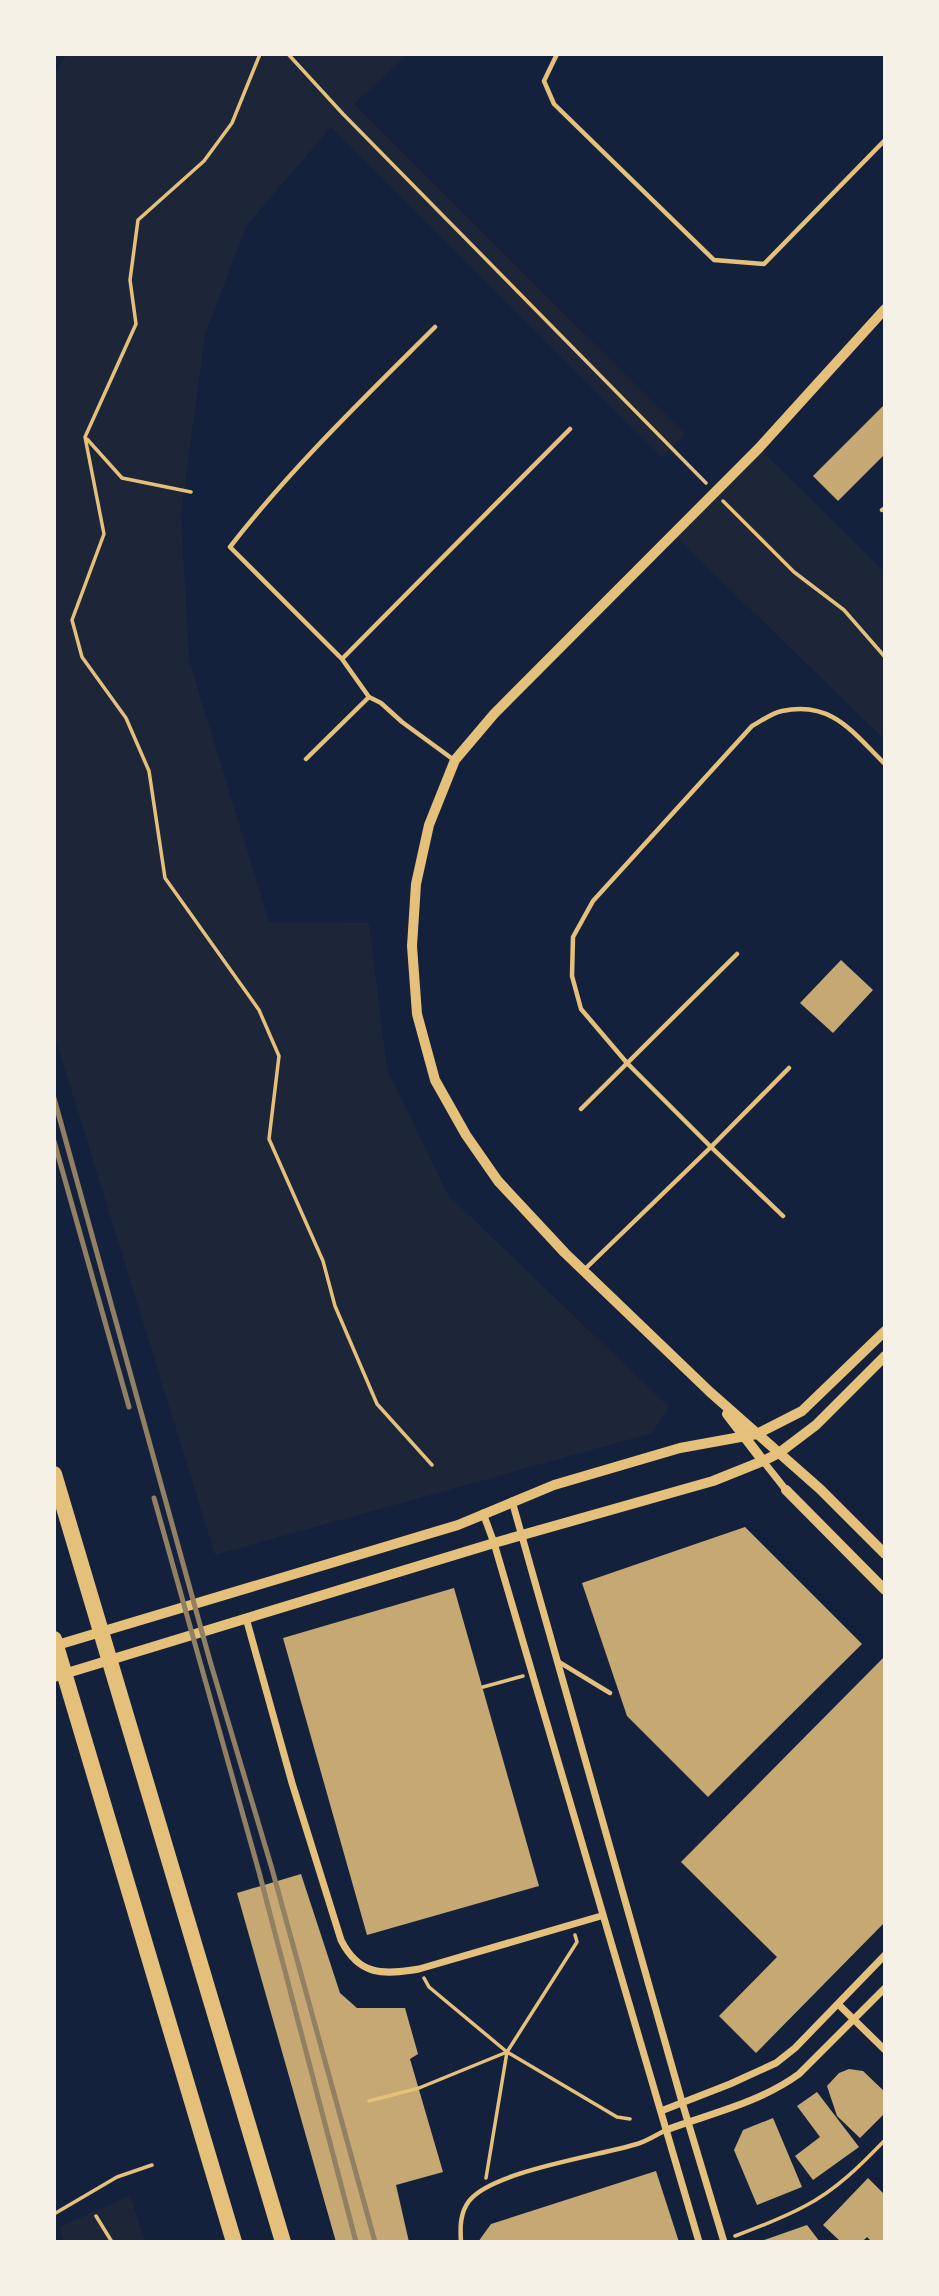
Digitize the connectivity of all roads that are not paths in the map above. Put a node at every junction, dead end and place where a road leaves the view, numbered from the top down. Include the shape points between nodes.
1 (557, 54) edge
2 (884, 141) edge
3 (885, 309) edge
4 (435, 327) dead end
5 (570, 429) dead end
6 (342, 659) junction
7 (369, 697) junction
8 (306, 759) dead end
9 (455, 760) junction
10 (885, 764) edge
11 (737, 954) dead end
12 (627, 1063) junction
13 (789, 1068) dead end
14 (581, 1109) dead end
15 (711, 1147) junction
16 (783, 1216) dead end
17 (583, 1271) junction
18 (885, 1331) edge
19 (885, 1356) edge
20 (710, 1392) junction
21 (757, 1434) junction
22 (745, 1437) junction
23 (779, 1453) junction
24 (763, 1461) junction
25 (54, 1475) edge
26 (786, 1490) joint
27 (512, 1501) junction
28 (483, 1513) junction
29 (521, 1535) junction
30 (494, 1543) junction
31 (885, 1553) edge
32 (885, 1590) edge
33 (246, 1618) junction
34 (54, 1639) edge
35 (54, 1646) edge
36 (557, 1661) junction
37 (54, 1677) edge
38 (610, 1693) dead end
39 (601, 1916) junction
40 (885, 1955) edge
41 (885, 1988) edge
42 (838, 2004) junction
43 (854, 2020) junction
44 (885, 2050) edge
45 (682, 2102) junction
46 (660, 2111) junction
47 (688, 2122) junction
48 (666, 2130) junction
49 (724, 2241) edge
50 (234, 2242) edge
51 (283, 2242) edge
52 (461, 2242) edge
53 (699, 2242) edge

1 - 2 lane via 544,81 554,104 714,260 764,264
3 - 9 street via 759,448 494,714
4 - 6 lane via 339,422 230,547
5 - 6 lane
6 - 7 lane
7 - 8 lane
7 - 9 lane
9 - 17 street via 429,825 415,884 412,946 417,1014 435,1080 466,1135 498,1181
10 - 12 lane via 838,718 813,709 780,711 752,726 593,901 573,937 572,976 582,1009
11 - 12 lane
12 - 14 lane
12 - 15 lane
13 - 15 lane
15 - 16 lane
15 - 17 lane
17 - 20 street
18 - 21 street via 802,1411
19 - 23 street via 816,1425
20 - 21 street
20 - 22 street
21 - 22 street
21 - 23 street
22 - 24 street
22 - 27 street via 680,1448
23 - 24 street
23 - 31 street
24 - 26 street
24 - 29 street via 713,1480
25 - 51 highway
26 - 32 street
27 - 28 street
27 - 29 street
28 - 30 street
28 - 35 street via 458,1525
29 - 30 street
29 - 36 street
30 - 33 street
30 - 39 street
33 - 37 street
33 - 39 street via 341,1940 365,1969 391,1974 419,1969
34 - 50 highway
36 - 38 lane
36 - 45 street
39 - 46 street
40 - 42 street
41 - 43 street
42 - 43 street
42 - 45 street via 776,2063
43 - 44 street
43 - 47 street via 783,2085 726,2111
45 - 46 street
45 - 47 street
46 - 48 street
47 - 48 street
47 - 49 street
48 - 52 lane via 639,2144 529,2171 486,2187 469,2201 459,2223
48 - 53 street

